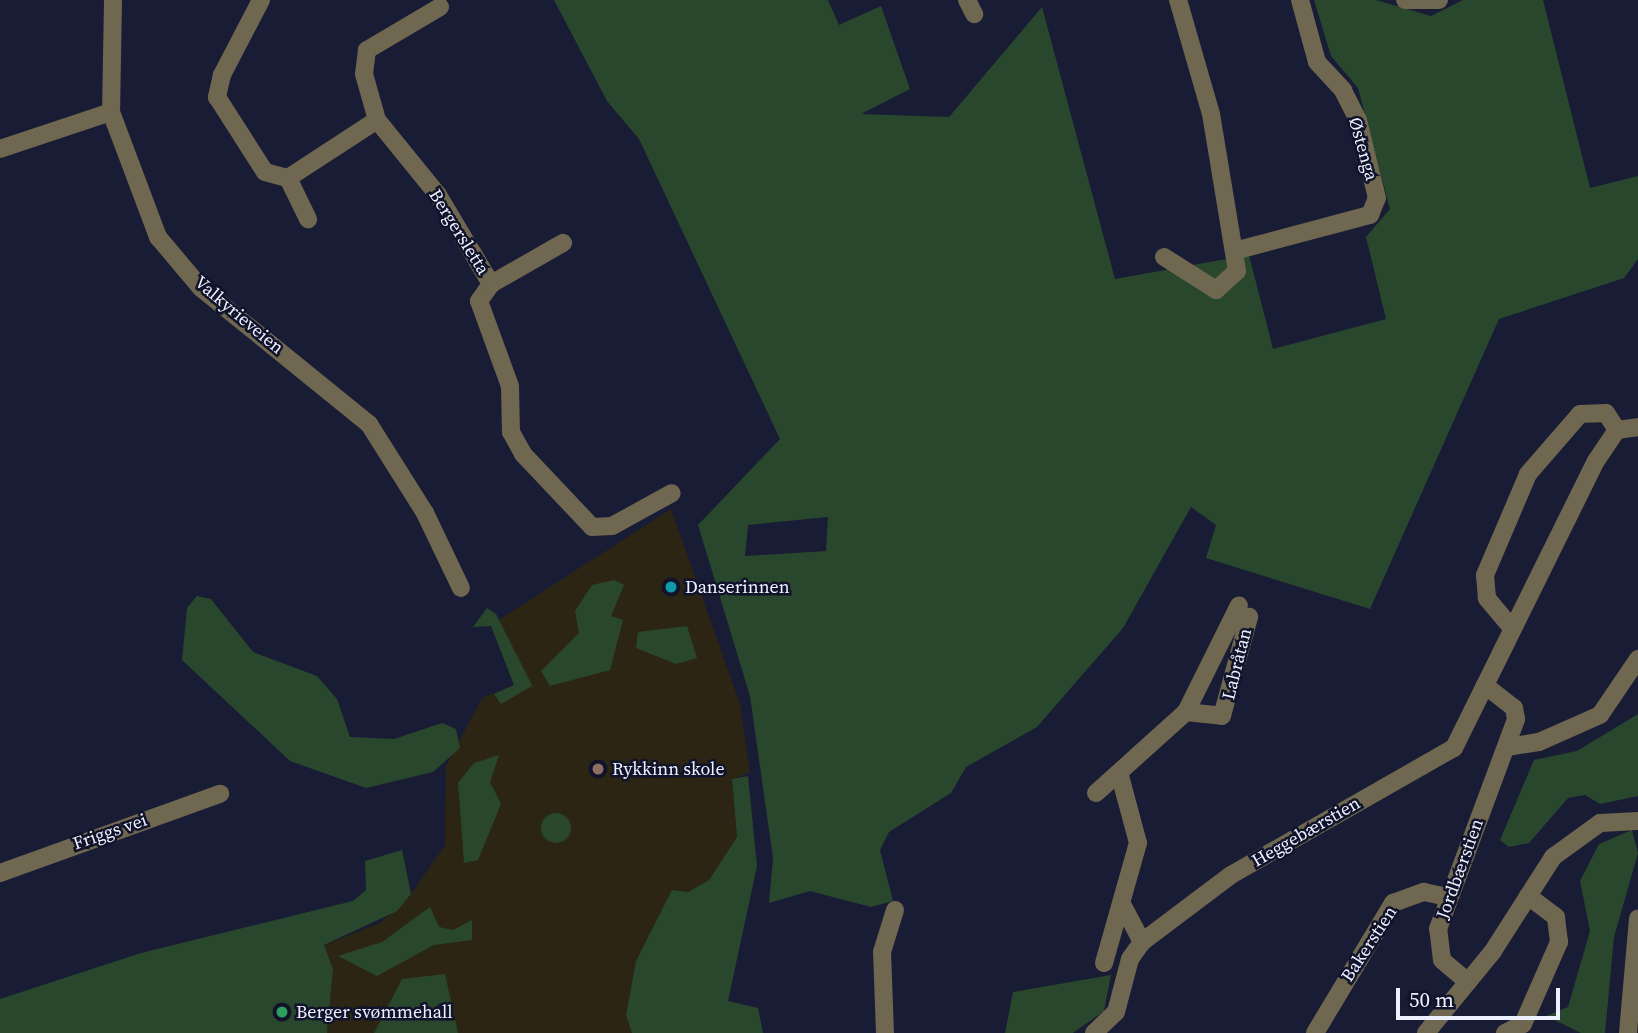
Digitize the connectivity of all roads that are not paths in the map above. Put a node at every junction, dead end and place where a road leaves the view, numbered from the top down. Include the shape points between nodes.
1 (113, 0) edge
2 (261, 0) edge
3 (1178, 0) edge
4 (1300, 0) edge
5 (1405, 0) edge
6 (1439, 0) edge
7 (440, 7) dead end
8 (111, 112) junction
9 (377, 120) junction
10 (0, 149) edge
11 (288, 178) junction
12 (308, 219) dead end
13 (563, 243) dead end
14 (1238, 250) junction
15 (1164, 257) dead end
16 (491, 284) junction
17 (1638, 427) edge
18 (1617, 430) junction
19 (672, 493) dead end
20 (461, 588) dead end
21 (1511, 627) junction
22 (1638, 659) edge
23 (1485, 685) junction
24 (1186, 712) junction
25 (1507, 747) junction
26 (1120, 776) junction
27 (1096, 793) dead end
28 (220, 794) dead end
29 (1638, 821) edge
30 (0, 873) edge
31 (1528, 895) junction
32 (1448, 897) junction
33 (1123, 906) junction
34 (895, 910) dead end
35 (1638, 918) edge
36 (1142, 942) junction
37 (1104, 963) dead end
38 (1468, 982) junction
39 (1528, 1028) edge
40 (885, 1033) edge
41 (1094, 1033) edge
42 (1315, 1033) edge
43 (1426, 1033) edge
44 (1505, 1033) edge
45 (1628, 1033) edge

1 - 8 street, Valkyrieveien
2 - 11 street via 222,75 217,97 265,172
3 - 14 street via 1211,114
4 - 14 street, Østenga via 1317,62 1343,89 1358,120 1377,198 1370,215
5 - 6 street
7 - 9 street, Bergersletta via 367,50 364,74
8 - 10 street
8 - 20 street, Valkyrieveien via 158,237 201,288 369,424 413,491
9 - 11 street
9 - 16 street, Bergersletta via 438,195
11 - 12 street
13 - 16 street
14 - 15 street via 1237,271 1216,290
16 - 19 street, Bergersletta via 479,301 484,330 510,386 511,432 523,454 592,527 612,526
17 - 18 street
18 - 21 street, Heggebærstien
18 - 21 street via 1606,413 1580,414 1528,474 1485,575 1487,598
21 - 23 street, Heggebærstien
22 - 25 street via 1600,715 1539,742
23 - 25 street, Jordbærstien via 1514,708
23 - 36 street, Heggebærstien via 1441,761 1231,875
24 - 24 street, Labråtan via 1222,716 1244,611
24 - 26 street, Labråtan
25 - 32 street, Jordbærstien
26 - 27 street, Labråtan
26 - 33 street via 1138,843
28 - 30 street, Friggs vei
29 - 31 street via 1600,822 1578,835
31 - 38 street
31 - 39 street via 1556,917 1559,942
32 - 38 street, Jordbærstien via 1437,944 1448,970
32 - 42 street, Bakerstien via 1424,892 1393,903
33 - 36 street
33 - 37 street
34 - 40 street via 881,952
35 - 45 street
36 - 41 street, Heggebærstien via 1130,959 1116,1012
38 - 43 street
39 - 44 street

